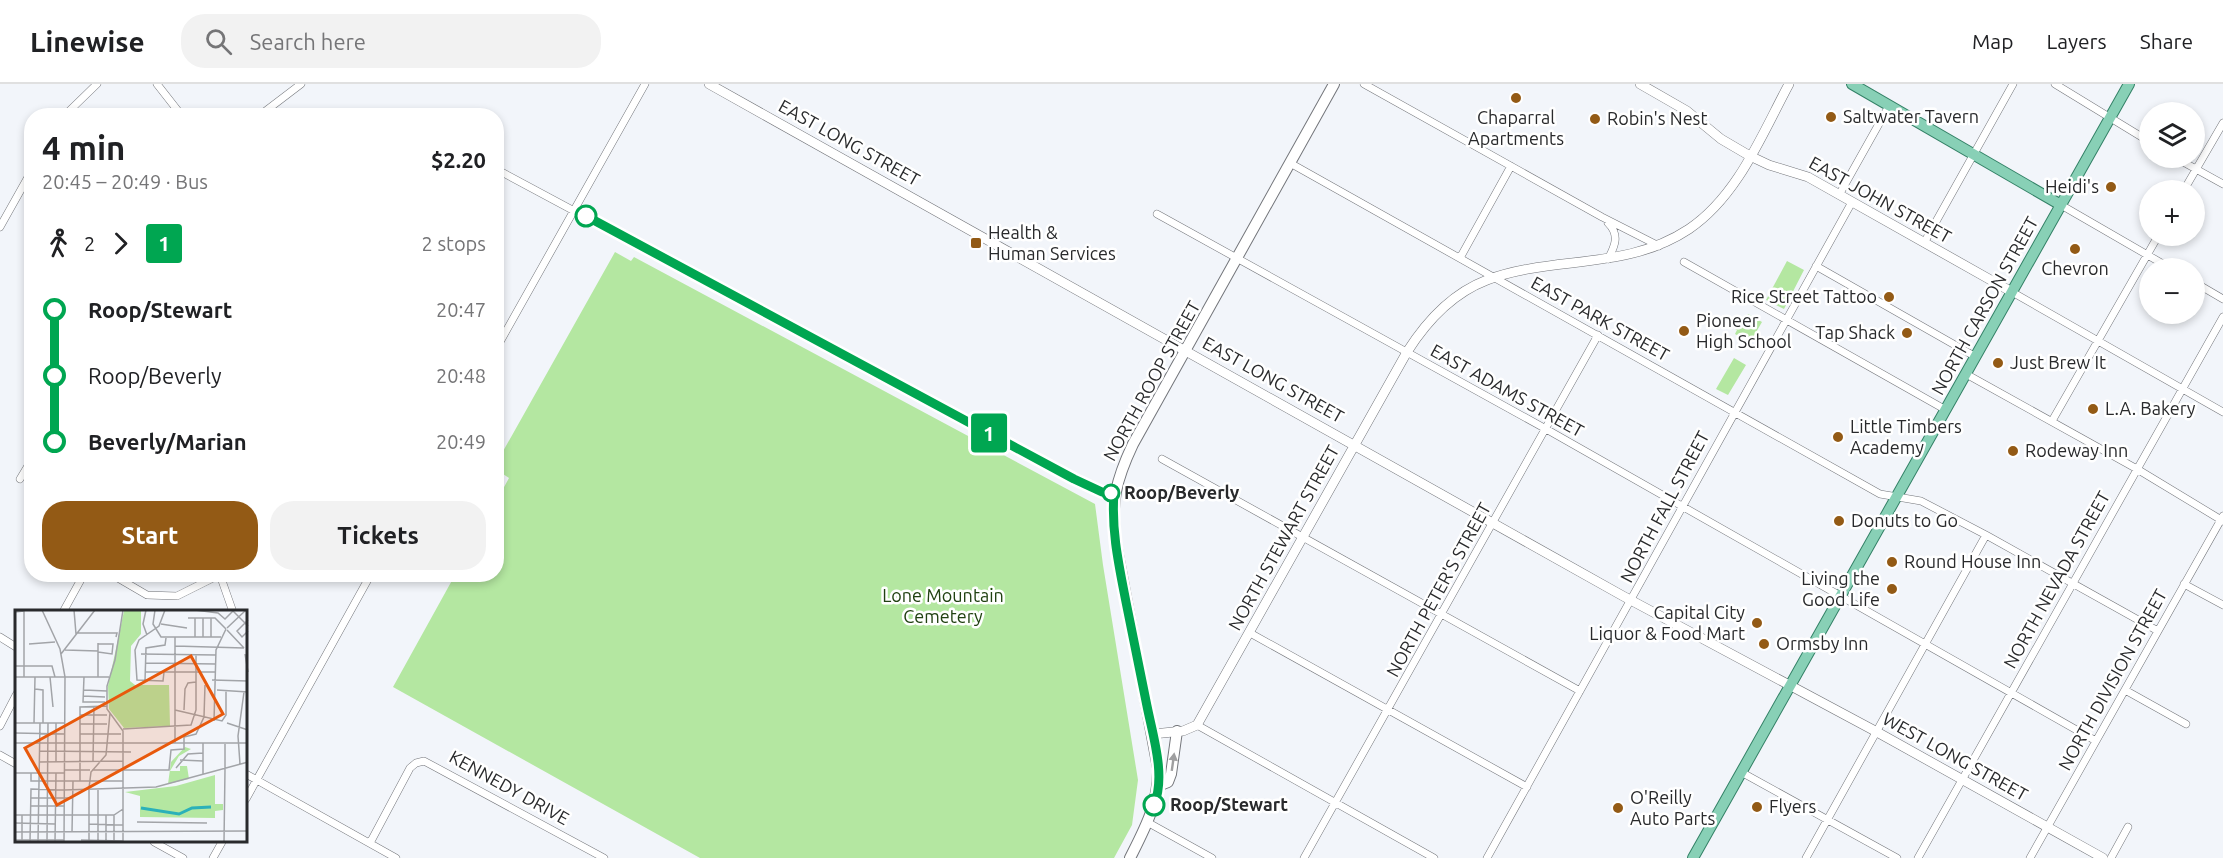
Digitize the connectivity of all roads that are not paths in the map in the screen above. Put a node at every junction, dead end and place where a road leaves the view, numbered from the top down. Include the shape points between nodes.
1 (97, 84) edge
2 (157, 84) edge
3 (645, 84) edge
4 (709, 84) edge
5 (1334, 84) edge
6 (1364, 84) edge
7 (1640, 84) edge
8 (1789, 84) edge
9 (1852, 84) edge
10 (2013, 84) edge
11 (2055, 84) edge
12 (2129, 84) edge
13 (299, 85) edge
14 (1889, 106) junction
15 (72, 108) edge
16 (176, 108) edge
17 (269, 108) edge
18 (2111, 117) junction
19 (2223, 123) edge
20 (2139, 135) edge
21 (1974, 154) junction
22 (1750, 156) junction
23 (1290, 163) junction
24 (1511, 166) junction
25 (2196, 169) junction
26 (504, 173) edge
27 (2190, 180) edge
28 (24, 184) edge
29 (2223, 184) edge
30 (1839, 195) junction
31 (1852, 202) junction
32 (2061, 205) junction
33 (574, 210) junction
34 (1157, 214) dead end
35 (1602, 217) junction
36 (0, 227) edge
37 (1924, 243) junction
38 (1659, 246) junction
39 (2152, 246) edge
40 (2146, 255) junction
41 (1238, 258) junction
42 (1460, 258) junction
43 (2152, 258) edge
44 (1607, 260) junction
45 (1684, 262) dead end
46 (1816, 266) junction
47 (1496, 278) junction
48 (2205, 288) edge
49 (2012, 292) junction
50 (2223, 299) edge
51 (2223, 316) edge
52 (1786, 320) junction
53 (504, 335) edge
54 (1598, 336) junction
55 (2099, 340) junction
56 (1186, 351) junction
57 (1407, 352) junction
58 (1976, 357) junction
59 (1966, 375) junction
60 (2182, 388) junction
61 (1946, 410) junction
62 (1734, 411) junction
63 (2223, 412) edge
64 (2052, 421) junction
65 (1546, 429) junction
66 (1355, 445) junction
67 (1162, 459) dead end
68 (2137, 469) junction
69 (24, 473) edge
70 (20, 480) dead end
71 (1114, 493) junction
72 (1897, 497) junction
73 (1682, 507) junction
74 (2222, 519) edge
75 (1494, 524) junction
76 (1986, 534) junction
77 (1303, 537) junction
78 (80, 582) edge
79 (125, 582) edge
80 (206, 582) edge
81 (223, 582) edge
82 (367, 582) edge
83 (2073, 583) junction
84 (2184, 584) junction
85 (1840, 596) junction
86 (1632, 600) junction
87 (2223, 605) edge
88 (64, 610) edge
89 (232, 610) edge
90 (1442, 615) junction
91 (2158, 631) junction
92 (1250, 633) junction
93 (0, 638) edge
94 (1923, 645) junction
95 (15, 646) edge
96 (1790, 685) junction
97 (2124, 690) junction
98 (1580, 691) junction
99 (2010, 693) junction
100 (15, 697) edge
101 (1389, 710) junction
102 (2186, 724) dead end
103 (0, 726) edge
104 (1197, 726) junction
105 (1177, 731) junction
106 (1877, 732) junction
107 (1153, 734) junction
108 (2096, 741) junction
109 (0, 755) edge
110 (15, 763) edge
111 (1741, 772) junction
112 (248, 775) edge
113 (1961, 779) junction
114 (257, 780) junction
115 (1158, 786) junction
116 (1527, 787) junction
117 (248, 796) edge
118 (1335, 803) junction
119 (1828, 819) junction
120 (1147, 822) junction
121 (2047, 827) junction
122 (2128, 827) dead end
123 (156, 843) edge
124 (221, 843) edge
125 (370, 843) junction
126 (183, 858) edge
127 (213, 858) edge
128 (396, 858) edge
129 (604, 858) edge
130 (1130, 858) edge
131 (1212, 858) edge
132 (1304, 858) edge
133 (1434, 858) edge
134 (1487, 858) edge
135 (1693, 858) edge
136 (1806, 858) edge
137 (1897, 858) edge
138 (1918, 858) edge
139 (2030, 858) edge
140 (2103, 858) edge
141 (2111, 858) edge

1 - 15 street
2 - 16 street
3 - 33 street
4 - 56 street, EAST LONG STREET
5 - 23 main road, NORTH ROOP STREET
6 - 24 street
7 - 22 street, EAST JOHN STREET via 1687,111 1721,139
8 - 22 street, NORTH STEWART STREET
9 - 14 main road
10 - 21 street
11 - 18 street
12 - 18 main road, NORTH CARSON STREET
13 - 17 street
14 - 21 main road
14 - 30 street
18 - 20 street
18 - 32 main road, NORTH CARSON STREET
19 - 25 street
21 - 32 main road
21 - 37 street
22 - 30 street, EAST JOHN STREET via 1808,177
22 - 38 street, NORTH STEWART STREET via 1706,216
23 - 41 main road, NORTH ROOP STREET
23 - 42 street, EAST PARK STREET
24 - 35 street
24 - 42 street
25 - 27 street
25 - 29 street
26 - 33 street
28 - 36 street
30 - 31 street, EAST JOHN STREET
31 - 37 street, EAST JOHN STREET
31 - 46 street, NORTH FALL STREET
32 - 40 street
32 - 49 main road, NORTH CARSON STREET
33 - 53 street
33 - 71 street via 1074,479 1102,492
34 - 41 street, EAST ADAMS STREET
35 - 38 street
35 - 44 street via 1616,236
37 - 49 street, EAST JOHN STREET
38 - 44 street, NORTH STEWART STREET
39 - 40 street
40 - 43 street
40 - 55 street
41 - 56 main road, NORTH ROOP STREET
41 - 57 street, EAST ADAMS STREET
42 - 47 street, EAST PARK STREET
44 - 47 street, NORTH STEWART STREET via 1531,269
45 - 52 street
46 - 52 street, NORTH FALL STREET
46 - 58 street
47 - 54 street, EAST PARK STREET
47 - 57 street, NORTH STEWART STREET via 1461,295 1440,312
48 - 50 street
49 - 55 street
49 - 58 main road, NORTH CARSON STREET
51 - 60 street, NORTH NEVADA STREET
52 - 61 street
52 - 62 street, NORTH FALL STREET
54 - 62 street, EAST PARK STREET
54 - 65 street, NORTH PETER'S STREET
55 - 60 street
55 - 64 street
56 - 66 street, EAST LONG STREET
56 - 71 main road, NORTH ROOP STREET via 1133,444
57 - 65 street, EAST ADAMS STREET
57 - 66 street, NORTH STEWART STREET
58 - 59 main road, NORTH CARSON STREET
59 - 61 main road, NORTH CARSON STREET
59 - 64 street
60 - 63 street
60 - 68 street, NORTH NEVADA STREET
61 - 72 main road, NORTH CARSON STREET
62 - 72 street, EAST PARK STREET via 1879,493
62 - 73 street, NORTH FALL STREET
64 - 68 street
65 - 73 street, EAST ADAMS STREET
65 - 75 street, NORTH PETER'S STREET
66 - 75 street, EAST LONG STREET
66 - 77 street, NORTH STEWART STREET
67 - 77 street
68 - 74 street
68 - 83 street, NORTH NEVADA STREET
69 - 70 street
71 - 107 main road, NORTH ROOP STREET via 1113,523 1120,571
72 - 76 street, EAST PARK STREET via 1921,501
72 - 85 main road, NORTH CARSON STREET
73 - 85 street, EAST ADAMS STREET
73 - 86 street, NORTH FALL STREET
74 - 84 street, NORTH DIVISION STREET
75 - 86 street, EAST LONG STREET
75 - 90 street, NORTH PETER'S STREET
76 - 83 street, EAST PARK STREET
76 - 94 street
77 - 90 street
77 - 92 street, NORTH STEWART STREET
78 - 88 street
79 - 80 street via 147,595 177,596
81 - 89 street
82 - 114 street
83 - 91 street, EAST PARK STREET
83 - 99 street, NORTH NEVADA STREET
84 - 87 street
84 - 91 street, NORTH DIVISION STREET
85 - 94 street, EAST ADAMS STREET
85 - 96 main road, NORTH CARSON STREET
86 - 96 street, EAST LONG STREET
86 - 98 street, NORTH FALL STREET
90 - 98 street
90 - 101 street, NORTH PETER'S STREET
91 - 97 street, NORTH DIVISION STREET
92 - 101 street
92 - 104 street, NORTH STEWART STREET
93 - 95 street
94 - 99 street, EAST ADAMS STREET
94 - 106 street
96 - 106 street, WEST LONG STREET
96 - 111 main road, NORTH CARSON STREET
97 - 102 street
97 - 108 street, NORTH DIVISION STREET
98 - 116 street, NORTH FALL STREET
99 - 108 street, EAST ADAMS STREET
99 - 113 street, NORTH NEVADA STREET
100 - 103 street
101 - 116 street
101 - 118 street, NORTH PETER'S STREET
104 - 105 street
104 - 118 street
105 - 107 street
115 -> 105 main road via 1168,782 1171,774
106 - 113 street, WEST LONG STREET
106 - 119 street
107 - 115 main road, NORTH ROOP STREET
108 - 121 street, NORTH DIVISION STREET
109 - 110 street
111 - 119 street
111 - 135 main road, NORTH CARSON STREET
112 - 114 street
113 - 121 street, WEST LONG STREET
113 - 138 street, NORTH NEVADA STREET
114 - 117 street
114 - 125 street
115 - 120 main road, NORTH ROOP STREET
116 - 134 street, NORTH FALL STREET
118 - 132 street, NORTH PETER'S STREET
118 - 133 street
119 - 136 street
119 - 137 street
120 - 130 main road, NORTH ROOP STREET
120 - 131 street
121 - 139 street, NORTH DIVISION STREET
121 - 140 street, WEST LONG STREET
122 - 141 street
123 - 126 street
124 - 127 street
125 - 128 street
125 - 129 street, KENNEDY DRIVE via 410,768 424,761

